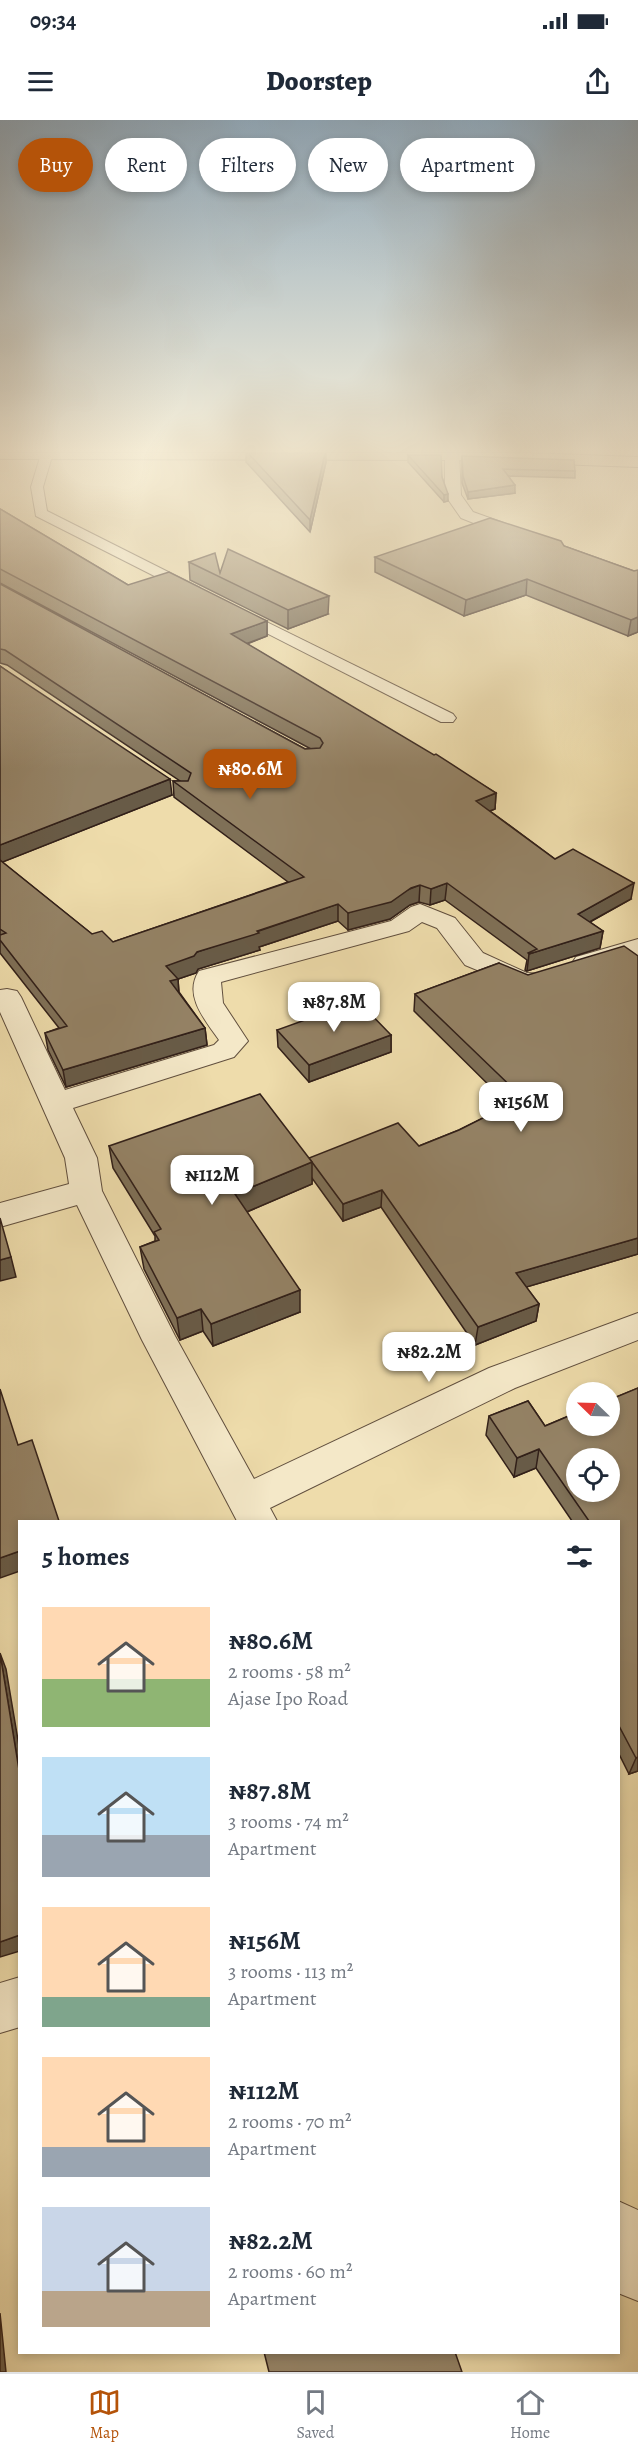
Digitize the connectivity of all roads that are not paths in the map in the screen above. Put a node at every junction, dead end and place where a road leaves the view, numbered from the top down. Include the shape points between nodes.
1 (130, 558) edge
2 (447, 718) dead end
3 (638, 946) edge
4 (7, 997) dead end
5 (56, 1103) junction
6 (86, 1191) junction
7 (0, 1215) edge
8 (638, 1326) edge
9 (252, 1511) edge
10 (18, 2003) edge
11 (0, 2008) edge
12 (620, 2233) edge
13 (638, 2273) edge

1 - 2 lane
3 - 5 street via 525,982 474,959 446,923 420,912 400,926 209,977 204,988 206,998 234,1041 224,1051
4 - 5 street
5 - 6 street via 81,1158
6 - 7 street
6 - 9 street
8 - 9 street via 502,1378
10 - 11 street
12 - 13 street

